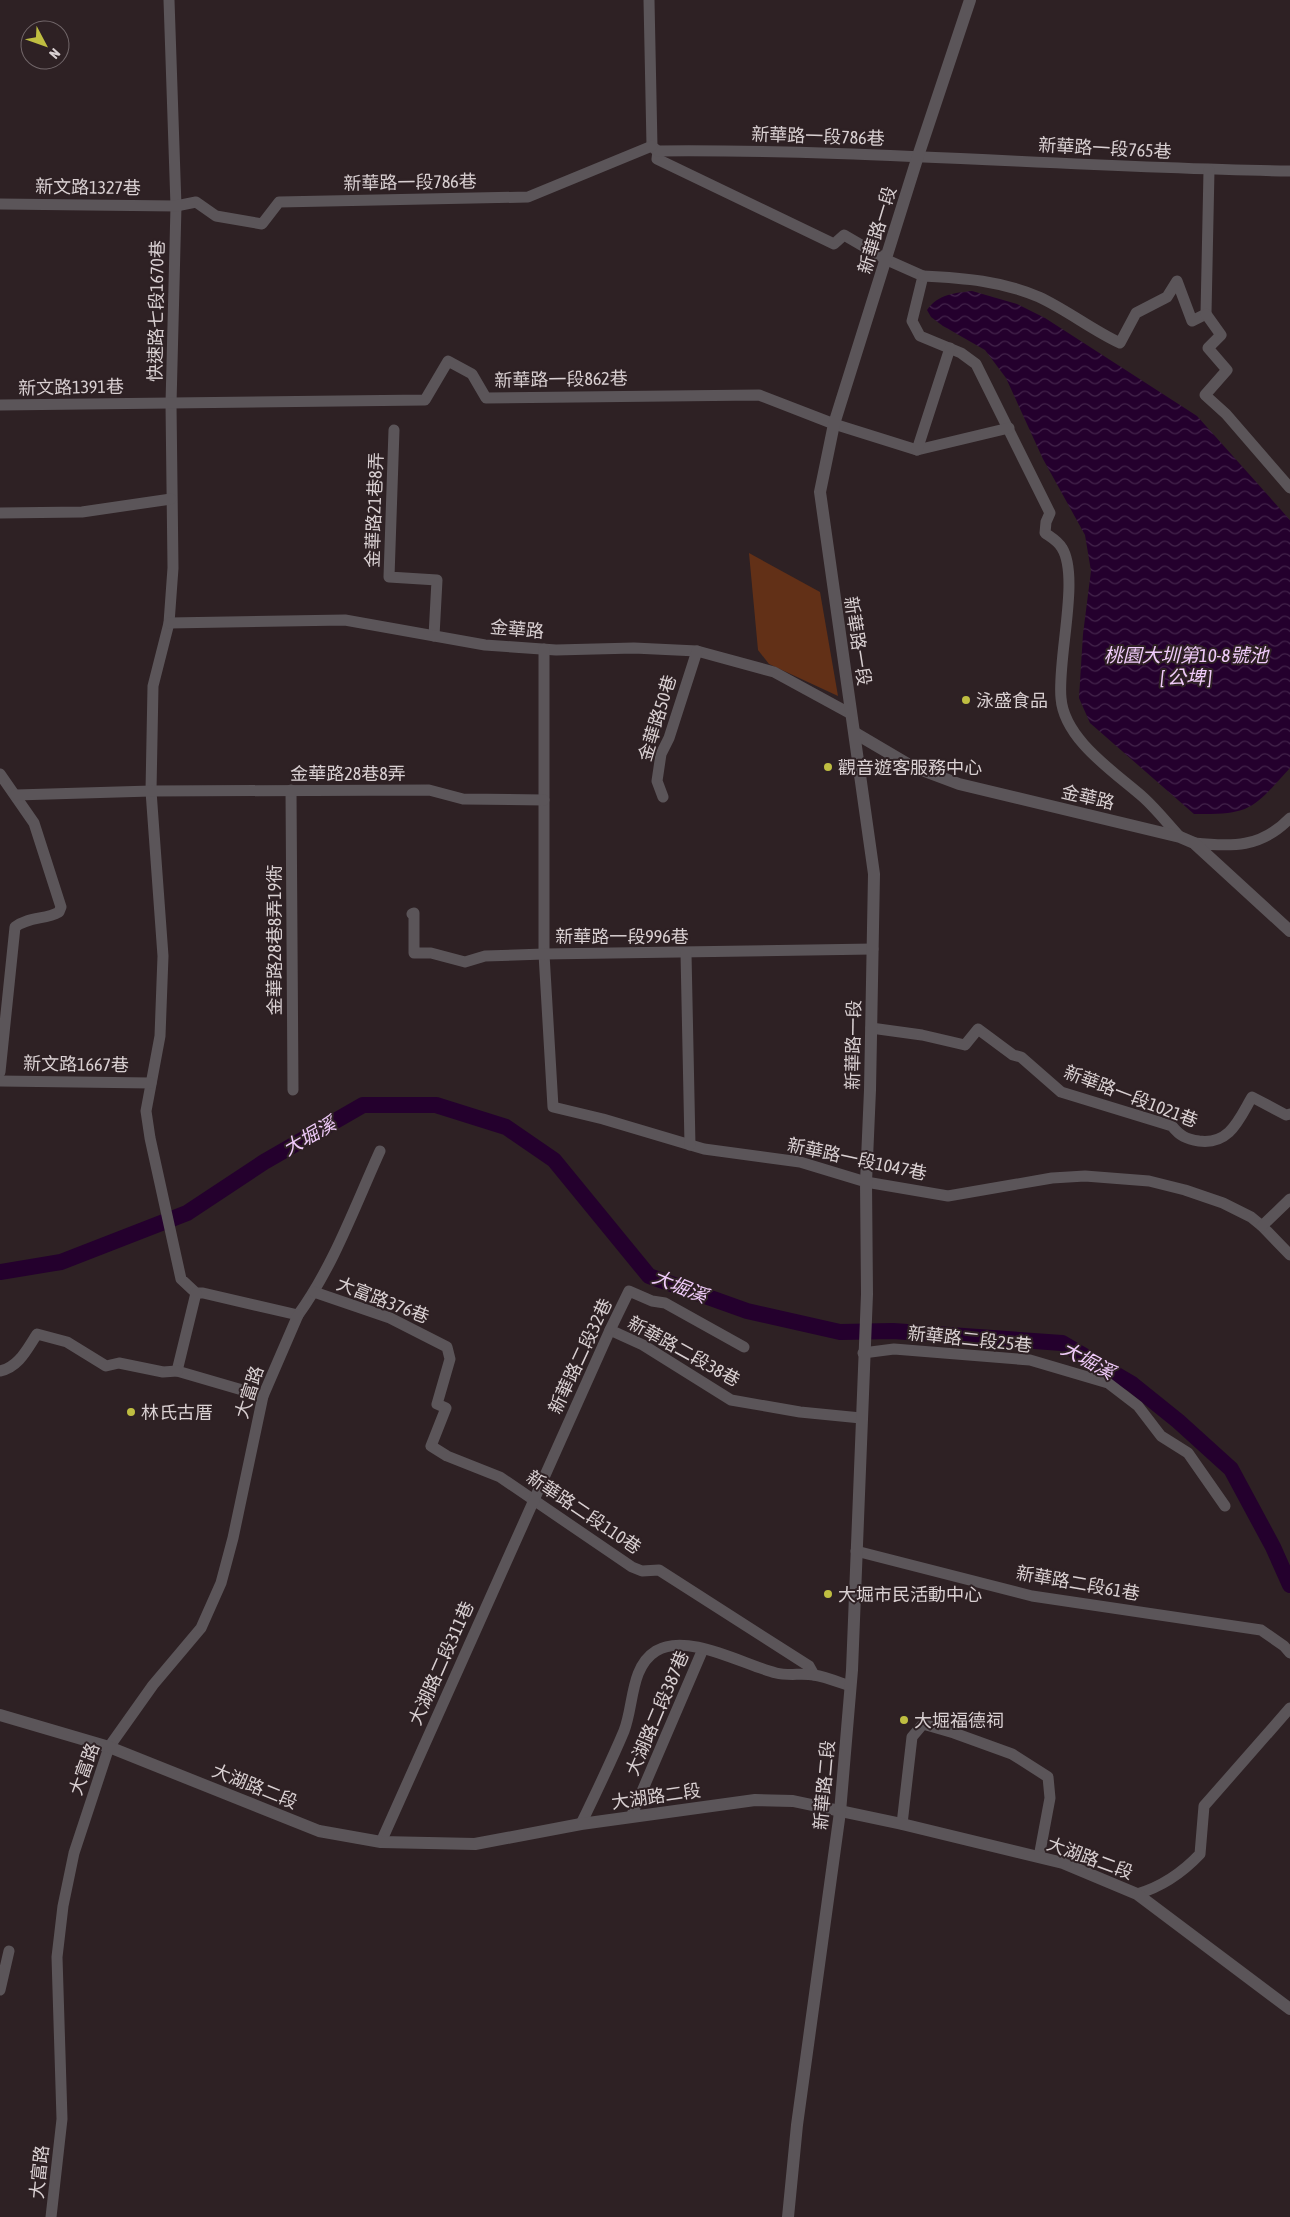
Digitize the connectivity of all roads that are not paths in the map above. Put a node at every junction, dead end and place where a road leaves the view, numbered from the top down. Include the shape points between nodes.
1 (169, 0) edge
2 (649, 0) edge
3 (970, 0) edge
4 (655, 148) junction
5 (918, 156) junction
6 (1210, 170) junction
7 (1290, 171) edge
8 (0, 204) edge
9 (176, 206) junction
10 (887, 260) junction
11 (923, 276) junction
12 (1206, 314) junction
13 (950, 348) junction
14 (171, 404) junction
15 (0, 405) edge
16 (834, 424) junction
17 (1009, 428) junction
18 (394, 430) dead end
19 (917, 450) junction
20 (1290, 488) edge
21 (172, 499) junction
22 (0, 513) edge
23 (169, 623) junction
24 (434, 636) junction
25 (544, 649) junction
26 (697, 651) junction
27 (851, 714) junction
28 (855, 733) junction
29 (0, 774) edge
30 (151, 790) junction
31 (291, 790) junction
32 (16, 795) junction
33 (663, 797) dead end
34 (544, 800) junction
35 (1290, 818) edge
36 (1180, 837) junction
37 (1194, 842) junction
38 (412, 914) dead end
39 (1290, 931) edge
40 (873, 949) junction
41 (686, 953) junction
42 (544, 954) junction
43 (871, 1028) junction
44 (0, 1072) edge
45 (0, 1081) edge
46 (152, 1083) junction
47 (293, 1090) dead end
48 (1290, 1114) edge
49 (690, 1145) junction
50 (380, 1151) dead end
51 (866, 1182) junction
52 (1290, 1199) edge
53 (1262, 1226) junction
54 (1290, 1255) edge
55 (314, 1292) junction
56 (196, 1293) junction
57 (298, 1315) junction
58 (610, 1330) junction
59 (744, 1347) dead end
60 (863, 1353) junction
61 (0, 1371) edge
62 (177, 1372) junction
63 (263, 1396) junction
64 (861, 1418) junction
65 (431, 1446) joint
66 (534, 1498) junction
67 (1225, 1506) dead end
68 (856, 1551) junction
69 (703, 1649) junction
70 (1290, 1653) edge
71 (814, 1675) junction
72 (850, 1686) junction
73 (1290, 1708) edge
74 (0, 1715) edge
75 (108, 1747) junction
76 (840, 1812) junction
77 (631, 1818) junction
78 (581, 1824) junction
79 (902, 1824) junction
80 (380, 1842) junction
81 (1039, 1857) junction
82 (1137, 1894) junction
83 (8, 1951) dead end
84 (0, 1990) edge
85 (1290, 2009) edge
86 (51, 2217) edge
87 (788, 2217) edge

1 - 9 street, 快速路七段1670巷
2 - 4 street
3 - 5 street, 新華路一段
4 - 5 street, 新華路一段786巷
4 - 9 street, 新華路一段786巷 via 528,197 279,202 262,224 216,216 196,202
4 - 10 street via 657,159 834,244 844,235
5 - 6 street, 新華路一段765巷
5 - 10 street, 新華路一段
6 - 7 street, 新華路一段765巷
6 - 12 street
8 - 9 street, 新文路1327巷
9 - 14 street, 快速路七段1670巷
10 - 11 street
10 - 16 street, 新華路一段
11 - 12 street via 991,282 1018,288 1120,343 1136,313 1167,297 1178,281 1192,321
11 - 13 street via 912,322 920,336
12 - 20 street via 1221,335 1208,348 1227,370 1204,395 1226,414
13 - 17 street via 976,364
13 - 19 street
14 - 15 street, 新文路1391巷
14 - 16 street, 新華路一段862巷 via 425,400 448,361 472,374 486,398 759,395
14 - 21 street, 快速路七段1670巷
16 - 19 street
16 - 27 street, 新華路一段 via 820,492
17 - 19 street
17 - 36 street via 1050,513 1045,533 1063,549 1068,564 1070,583 1060,699 1066,719 1089,750 1145,800
18 - 24 street, 金華路21巷8弄 via 389,577 437,580
21 - 22 street via 82,512
21 - 23 street, 快速路七段1670巷 via 173,568
23 - 24 street, 金華路 via 345,620
23 - 30 street, 快速路七段1670巷 via 153,686
24 - 25 street, 金華路 via 485,645
25 - 26 street, 金華路
25 - 34 street
26 - 27 street, 金華路 via 774,672
26 - 33 street, 金華路50巷 via 669,738 660,754 658,781
27 - 28 street, 新華路一段
28 - 36 street, 金華路 via 911,766 959,784
28 - 40 street, 新華路一段 via 874,874
29 - 32 street
30 - 31 street, 金華路28巷8弄
30 - 32 street, 金華路28巷8弄
30 - 46 street, 快速路七段1670巷 via 163,956 160,1036
31 - 34 street, 金華路28巷8弄 via 429,790 463,800
31 - 47 street, 金華路28巷8弄19衖
32 - 44 street via 34,823 60,907 54,916 30,919 15,927
34 - 42 street
35 - 37 street via 1258,842 1227,846
36 - 37 street, 金華路
37 - 39 street, 金華路
38 - 42 street, 新華路一段996巷 via 414,952 465,962 484,956
40 - 41 street, 新華路一段996巷
40 - 43 street, 新華路一段
41 - 42 street, 新華路一段996巷
41 - 49 street
42 - 49 street, 新華路一段1047巷 via 553,1107
43 - 48 street, 新華路一段1021巷 via 965,1045 978,1029 1013,1055 1021,1056 1061,1092 1172,1126 1184,1138 1206,1142 1223,1138 1241,1119 1252,1097 1275,1111
43 - 51 street, 新華路一段
45 - 46 street, 新文路1667巷
46 - 56 street, 快速路七段1670巷 via 146,1111 160,1186 181,1279
49 - 51 street, 新華路一段1047巷 via 800,1162
50 - 55 street, 大富路
51 - 53 street, 新華路一段1047巷 via 948,1196 1052,1178 1085,1176 1149,1181 1222,1203
51 - 60 street, 新華路一段
52 - 53 street
53 - 54 street, 新華路一段1047巷
55 - 57 street, 大富路
55 - 65 street, 大富路376巷 via 390,1318 447,1347 450,1358 437,1404 446,1408
56 - 57 street
56 - 62 street
57 - 63 street, 大富路
58 - 59 street, 新華路二段32巷 via 629,1291 652,1302 665,1303
58 - 64 street, 新華路二段38巷 via 644,1344 731,1400
58 - 66 street, 新華路二段32巷
60 - 64 street, 新華路二段
60 - 67 street, 新華路二段25巷 via 894,1349 1030,1360 1108,1383 1138,1406 1160,1436 1188,1454
61 - 62 street via 19,1360 37,1334 67,1342 106,1366 120,1363
62 - 63 street
63 - 75 street, 大富路 via 233,1538 217,1592 201,1628 153,1685
64 - 68 street, 新華路二段
65 - 66 street, 新華路二段110巷 via 447,1456 500,1477
66 - 71 street, 新華路二段110巷 via 632,1567 642,1571 660,1570 809,1666
66 - 80 street, 大湖路二段311巷
68 - 70 street, 新華路二段61巷 via 1032,1596 1261,1630
68 - 72 street, 新華路二段
69 - 71 street via 777,1673
69 - 77 street, 大湖路二段387巷
69 - 78 street via 673,1645 655,1652 644,1664 636,1681 625,1729
71 - 72 street
72 - 76 street, 新華路二段
73 - 82 street via 1204,1806 1200,1854 1179,1873
74 - 75 street, 大湖路二段
75 - 80 street, 大湖路二段 via 319,1831
75 - 86 street, 大富路 via 74,1853 63,1906 57,1957 62,2119
76 - 77 street, 大湖路二段 via 793,1801 755,1800
76 - 79 street, 大湖路二段
76 - 87 street, 新華路二段 via 797,2124
77 - 78 street, 大湖路二段
78 - 80 street, 大湖路二段 via 474,1844
79 - 81 street, 大湖路二段
79 - 81 street via 912,1737 923,1724 1012,1754 1048,1777 1050,1798
81 - 82 street, 大湖路二段 via 1063,1863
82 - 85 street, 大湖路二段
83 - 84 street

